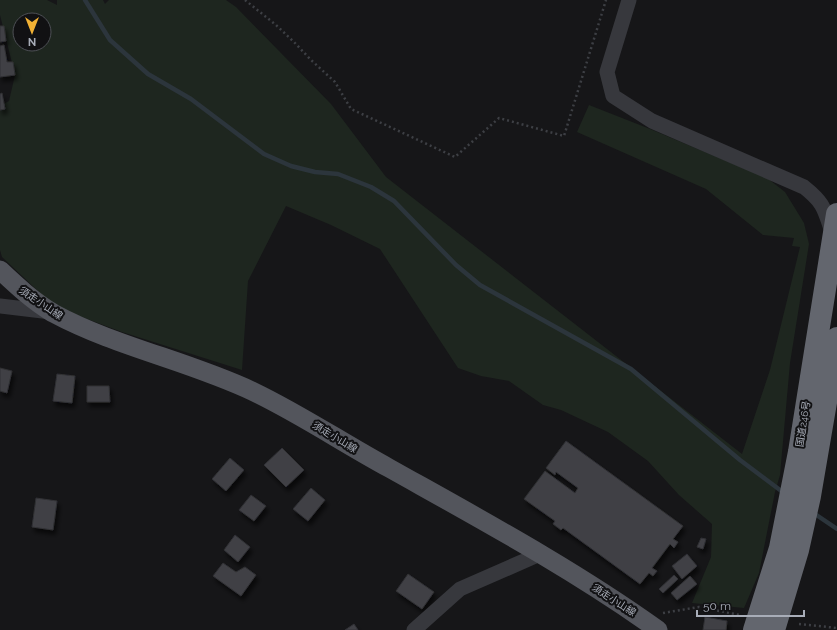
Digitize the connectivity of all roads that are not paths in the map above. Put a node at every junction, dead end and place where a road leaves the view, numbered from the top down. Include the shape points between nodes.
1 (629, 0) edge
2 (835, 224) edge
3 (0, 270) edge
4 (0, 306) edge
5 (52, 312) junction
6 (837, 338) edge
7 (800, 493) junction
8 (789, 549) junction
9 (540, 554) junction
10 (747, 623) edge
11 (414, 630) edge
12 (658, 630) edge
13 (774, 630) edge

1 - 2 street via 607,72 613,96 652,121 804,187 818,198
2 - 7 highway, 国道246号 via 799,452
3 - 5 main road, 須走小山線 via 26,294
4 - 5 street
5 - 9 main road, 須走小山線 via 90,330 237,384 278,403
6 - 7 highway, 国道246号
7 - 8 highway, 国道246号
8 - 10 highway, 国道246号
8 - 13 highway, 国道246号
9 - 11 street via 460,588
9 - 12 main road, 須走小山線 via 622,604

